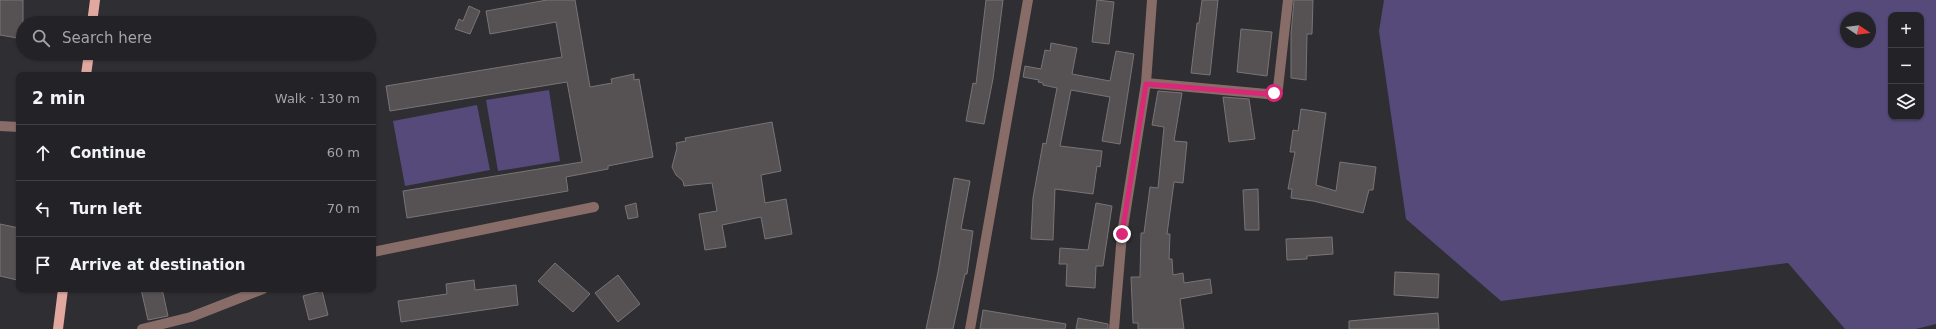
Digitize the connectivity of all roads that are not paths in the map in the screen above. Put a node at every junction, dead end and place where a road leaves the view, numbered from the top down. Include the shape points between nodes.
1 (95, 0) edge
2 (1028, 0) edge
3 (1152, 0) edge
4 (1288, 0) edge
5 (93, 16) edge
6 (88, 60) edge
7 (86, 72) edge
8 (1146, 84) junction
9 (0, 126) edge
10 (16, 127) edge
11 (594, 207) dead end
12 (376, 251) edge
13 (63, 292) edge
14 (255, 292) edge
15 (58, 329) edge
16 (142, 329) edge
17 (970, 329) edge
18 (1114, 329) edge

1 - 5 main road
2 - 17 street
3 - 8 street
4 - 8 street via 1278,88 1274,93
6 - 7 main road
8 - 18 street via 1122,234
9 - 10 street
11 - 12 street
13 - 15 main road
14 - 16 street via 191,317

